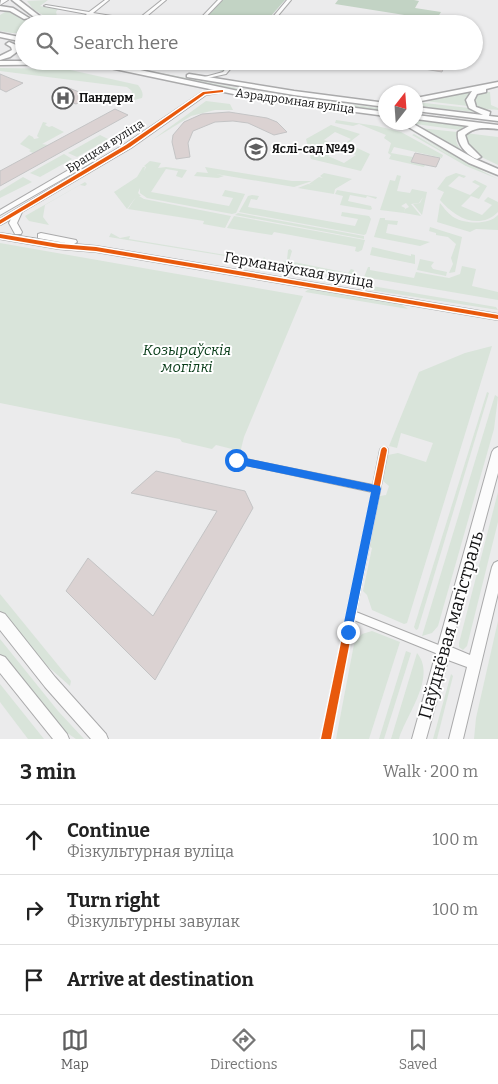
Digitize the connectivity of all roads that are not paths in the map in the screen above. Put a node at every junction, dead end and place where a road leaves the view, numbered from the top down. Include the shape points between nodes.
1 (6, 0) edge
2 (15, 0) edge
3 (107, 0) edge
4 (164, 0) edge
5 (220, 0) edge
6 (289, 0) edge
7 (0, 3) edge
8 (46, 6) dead end
9 (0, 8) edge
10 (91, 13) junction
11 (22, 15) edge
12 (35, 15) edge
13 (88, 15) edge
14 (103, 15) edge
15 (145, 15) edge
16 (206, 15) edge
17 (276, 15) edge
18 (15, 35) edge
19 (1, 37) edge
20 (15, 39) edge
21 (9, 44) junction
22 (15, 45) edge
23 (0, 58) edge
24 (0, 64) edge
25 (15, 64) edge
26 (126, 70) edge
27 (164, 70) edge
28 (227, 70) edge
29 (224, 73) junction
30 (203, 78) junction
31 (231, 83) junction
32 (190, 84) junction
33 (498, 86) edge
34 (222, 90) junction
35 (423, 99) edge
36 (378, 103) edge
37 (423, 110) edge
38 (378, 113) edge
39 (423, 118) edge
40 (498, 124) edge
41 (485, 126) junction
42 (417, 130) edge
43 (498, 167) edge
44 (498, 172) edge
45 (18, 212) junction
46 (0, 213) edge
47 (0, 222) edge
48 (0, 229) edge
49 (18, 232) junction
50 (0, 236) edge
51 (96, 249) junction
52 (498, 317) edge
53 (384, 450) dead end
54 (498, 452) edge
55 (236, 460) dead end
56 (376, 489) junction
57 (498, 567) edge
58 (351, 614) junction
59 (0, 619) edge
60 (443, 651) junction
61 (0, 662) edge
62 (474, 664) junction
63 (62, 739) edge
64 (102, 739) edge
65 (326, 739) edge
66 (419, 739) edge
67 (456, 739) edge

1 - 7 street
2 - 12 main road
3 - 10 street
4 - 15 street
5 - 16 street
6 - 17 street
8 - 10 street
9 - 11 main road via 15,10
10 - 13 street
10 - 14 street
18 - 19 main road
19 - 20 main road
19 - 21 main road
21 - 22 main road
21 - 23 main road via 15,51
24 - 25 main road, Аэрадромная вуліца
26 - 32 main road, Аэрадромная вуліца
27 - 30 main road, Аэрадромная вуліца
28 - 29 street
29 - 30 street
29 - 31 street via 225,80
30 - 31 main road, Аэрадромная вуліца
31 - 36 main road, Аэрадромная вуліца
32 - 34 main road, Аэрадромная вуліца
32 - 46 street, Брацкая вуліца via 196,92 172,110 102,155
33 - 35 main road
33 - 40 main road via 479,91 470,100 473,108
34 - 38 main road, Аэрадромная вуліца
34 - 45 street, Брацкая вуліца via 204,93 120,151
37 - 40 main road
39 - 41 main road
40 - 41 main road
41 - 43 main road via 475,126 463,132 462,141 477,157
42 - 44 main road
45 - 47 street, Брацкая вуліца
45 - 49 street via 13,223
48 - 49 street, Германаўская вуліца
49 - 51 street, Германаўская вуліца via 64,239
50 - 51 street, Германаўская вуліца
51 - 52 street, Германаўская вуліца
53 - 56 street
54 - 60 street, Паўднёвая магістраль
55 - 56 street
56 - 58 street
57 - 62 street, Паўднёвая магістраль
58 - 60 street
58 - 65 street
59 - 64 street via 56,689
60 - 62 street
60 - 66 street, Паўднёвая магістраль
61 - 63 street
62 - 67 street, Паўднёвая магістраль

